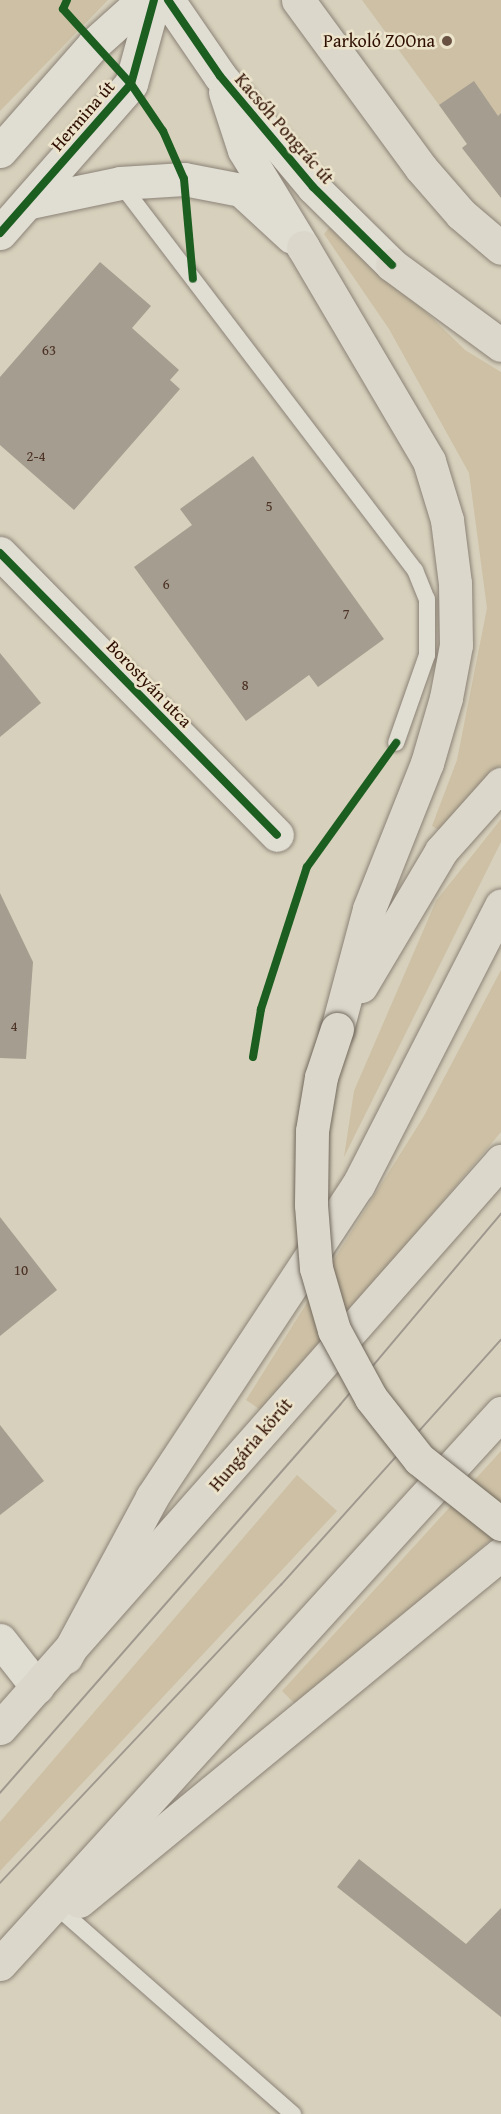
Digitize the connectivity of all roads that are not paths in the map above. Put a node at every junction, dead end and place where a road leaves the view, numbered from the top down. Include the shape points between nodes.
1 (143, 0) edge
2 (154, 0) edge
3 (168, 0) edge
4 (298, 0) edge
5 (220, 76) junction
6 (0, 151) edge
7 (120, 183) junction
8 (30, 202) junction
9 (0, 233) edge
10 (303, 247) junction
11 (501, 248) edge
12 (392, 266) joint
13 (501, 345) edge
14 (0, 554) edge
15 (396, 743) dead end
16 (501, 784) edge
17 (276, 835) dead end
18 (499, 908) edge
19 (337, 1029) junction
20 (501, 1161) edge
21 (501, 1413) edge
22 (501, 1524) edge
23 (501, 1554) edge
24 (0, 1640) edge
25 (66, 1657) junction
26 (37, 1687) junction
27 (0, 1728) edge
28 (64, 1913) junction
29 (0, 1966) edge
30 (293, 2114) edge

1 - 6 street via 93,45
2 - 8 street, Hermina út via 131,84
3 - 5 street, Kacsóh Pongrác út
4 - 11 main road via 421,168 461,214
5 - 10 street, Kacsóh Pongrác út via 244,150
5 - 12 street, Kacsóh Pongrác út via 313,187
7 - 8 street
7 - 10 street via 184,179 241,190
7 - 15 lane via 415,570 427,599 427,655
8 - 9 street, Hermina út
10 - 19 main road via 429,461 447,520 455,584 456,645 446,699 427,763 369,909
12 - 13 main road
14 - 17 street, Borostyán utca
16 - 19 main road via 441,851
18 - 25 main road via 358,1185 152,1497
19 - 22 main road, bridge via 321,1077 312,1131 311,1205 316,1268 334,1330 371,1398 419,1459
20 - 25 main road, Hungária körút
21 - 29 main road
23 - 28 main road
24 - 26 street
25 - 26 main road, Hungária körút
26 - 27 main road, Hungária körút
28 - 29 main road
28 - 30 lane

